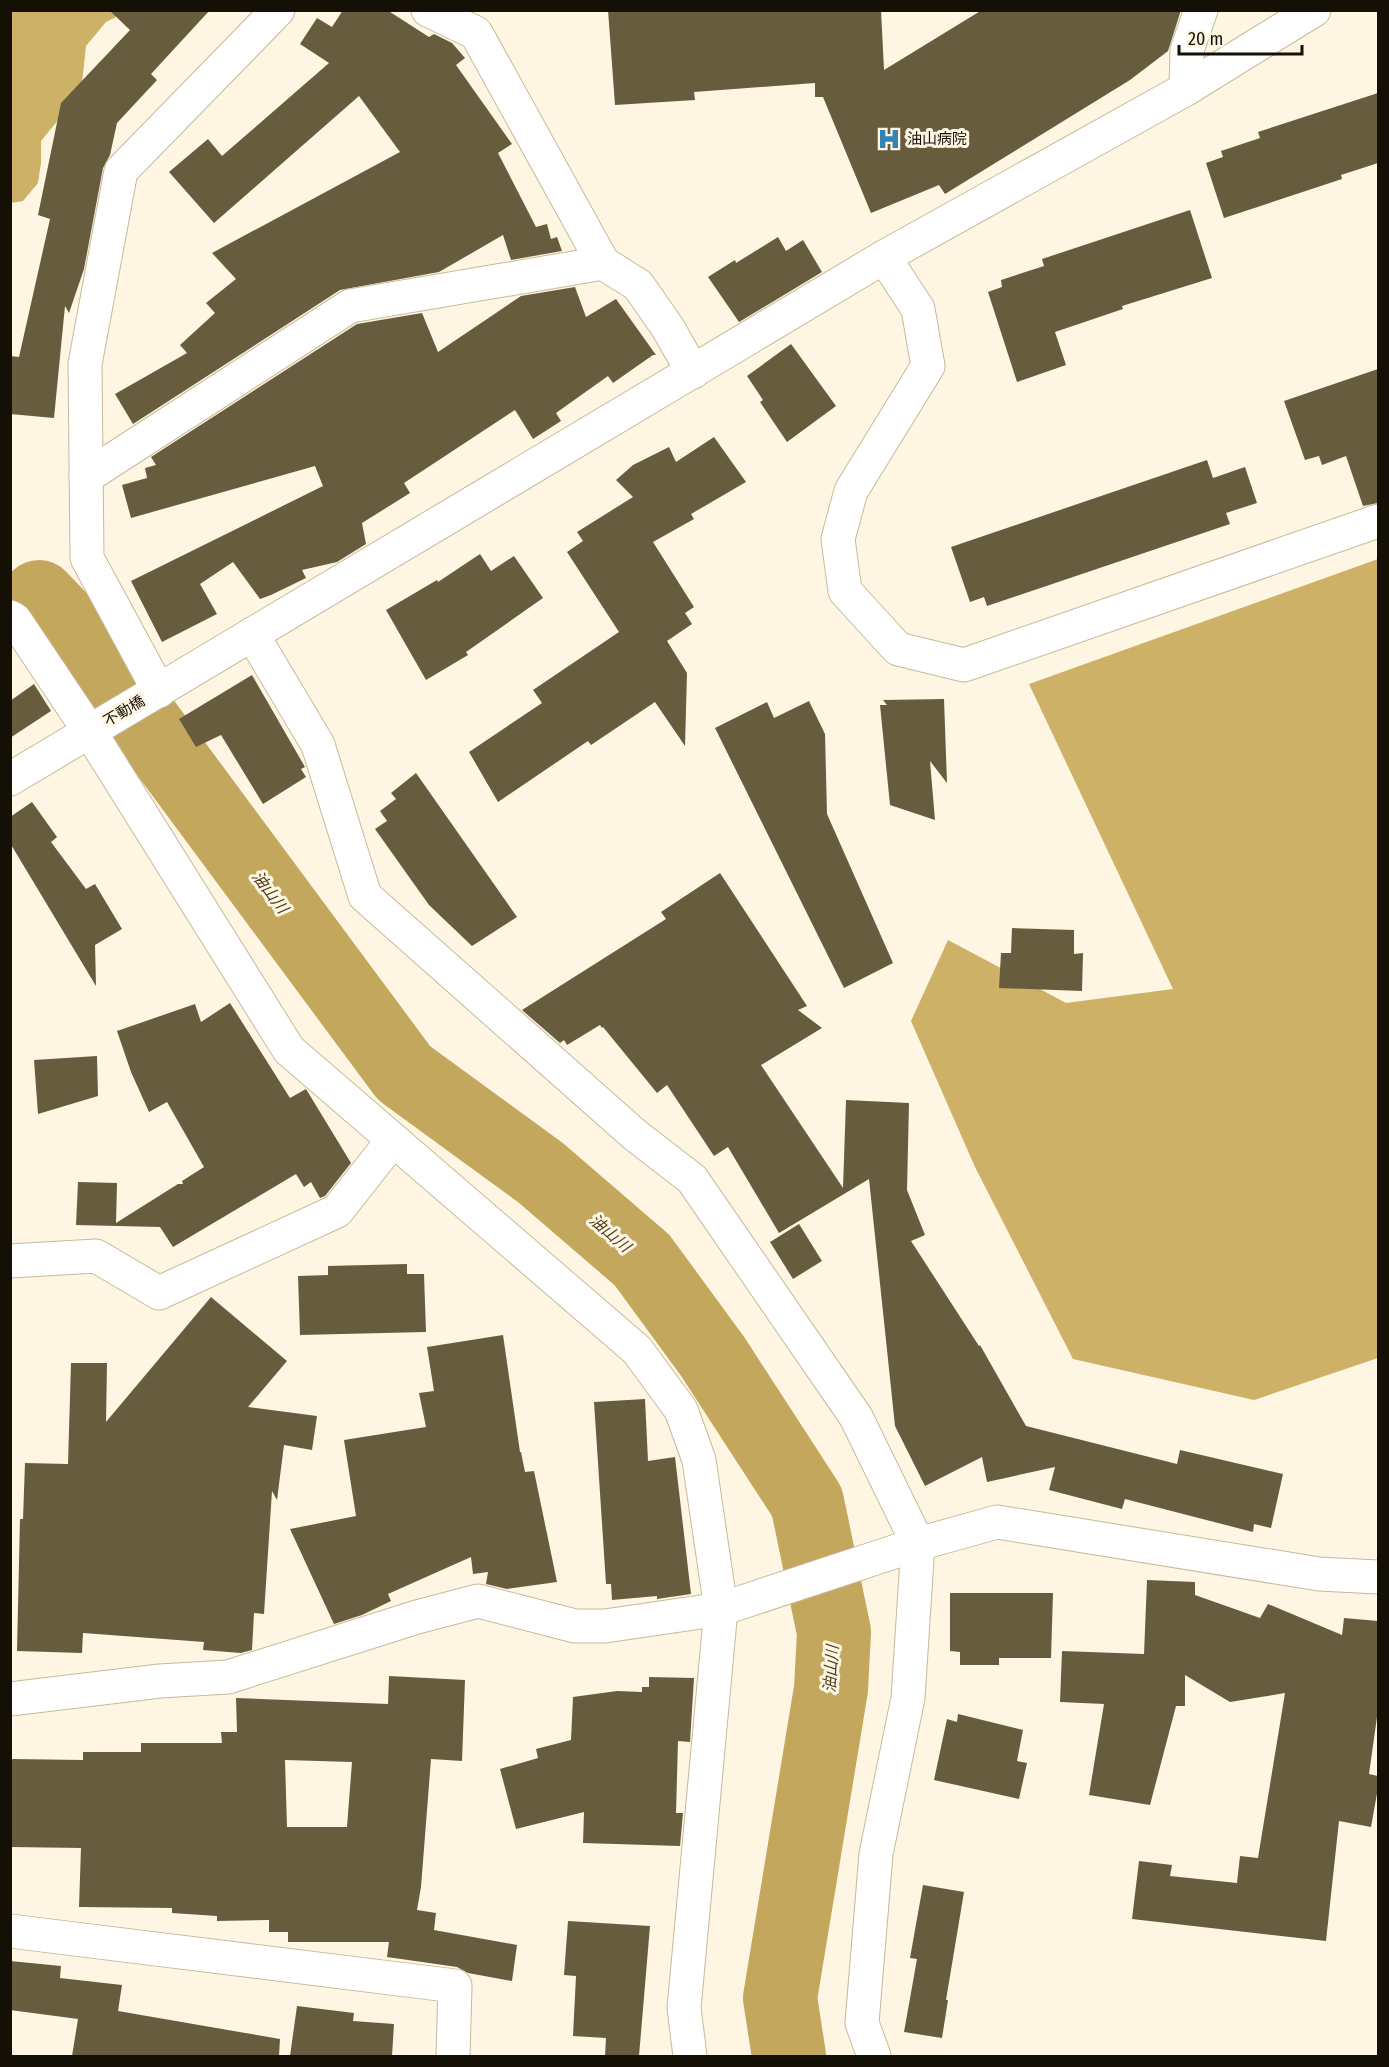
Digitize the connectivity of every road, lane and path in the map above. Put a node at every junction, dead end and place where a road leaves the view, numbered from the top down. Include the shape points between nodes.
1 (279, 10) edge
2 (428, 10) edge
3 (1202, 10) edge
4 (1314, 10) edge
5 (1186, 89) junction
6 (884, 257) junction
7 (603, 263) junction
8 (693, 372) junction
9 (86, 477) junction
10 (1378, 521) edge
11 (10, 617) edge
12 (252, 634) junction
13 (159, 690) junction
14 (90, 732) junction
15 (10, 779) edge
16 (393, 1140) junction
17 (10, 1261) edge
18 (918, 1544) junction
19 (1378, 1577) edge
20 (721, 1609) junction
21 (10, 1699) edge
22 (10, 1931) edge
23 (453, 2056) edge
24 (690, 2056) edge
25 (874, 2056) edge

1 - 9 street via 121,171 85,364
2 - 7 street via 476,33
3 - 5 street via 1187,50
4 - 5 street, 不動橋
5 - 6 street, 不動橋
6 - 8 street, 不動橋
6 - 10 street via 918,309 928,366 852,491 838,539 845,591 898,650 964,664
7 - 8 street via 638,285
7 - 9 street via 350,306
8 - 12 street, 不動橋
9 - 13 street via 87,558
11 - 14 street
12 - 13 street, 不動橋
12 - 18 street via 318,745 365,896 635,1136 692,1179 856,1417
13 - 14 street, 不動橋
14 - 15 street, 不動橋
14 - 16 street via 289,1050
16 - 17 street via 337,1211 159,1293 96,1256
16 - 20 street via 636,1350 681,1410 699,1460
18 - 19 street via 997,1522 1319,1574
18 - 20 street
18 - 25 street via 908,1698 876,1854 862,2023
20 - 21 street via 605,1626 575,1626 478,1601 228,1677
20 - 24 street via 684,2008
22 - 23 street via 455,1986

